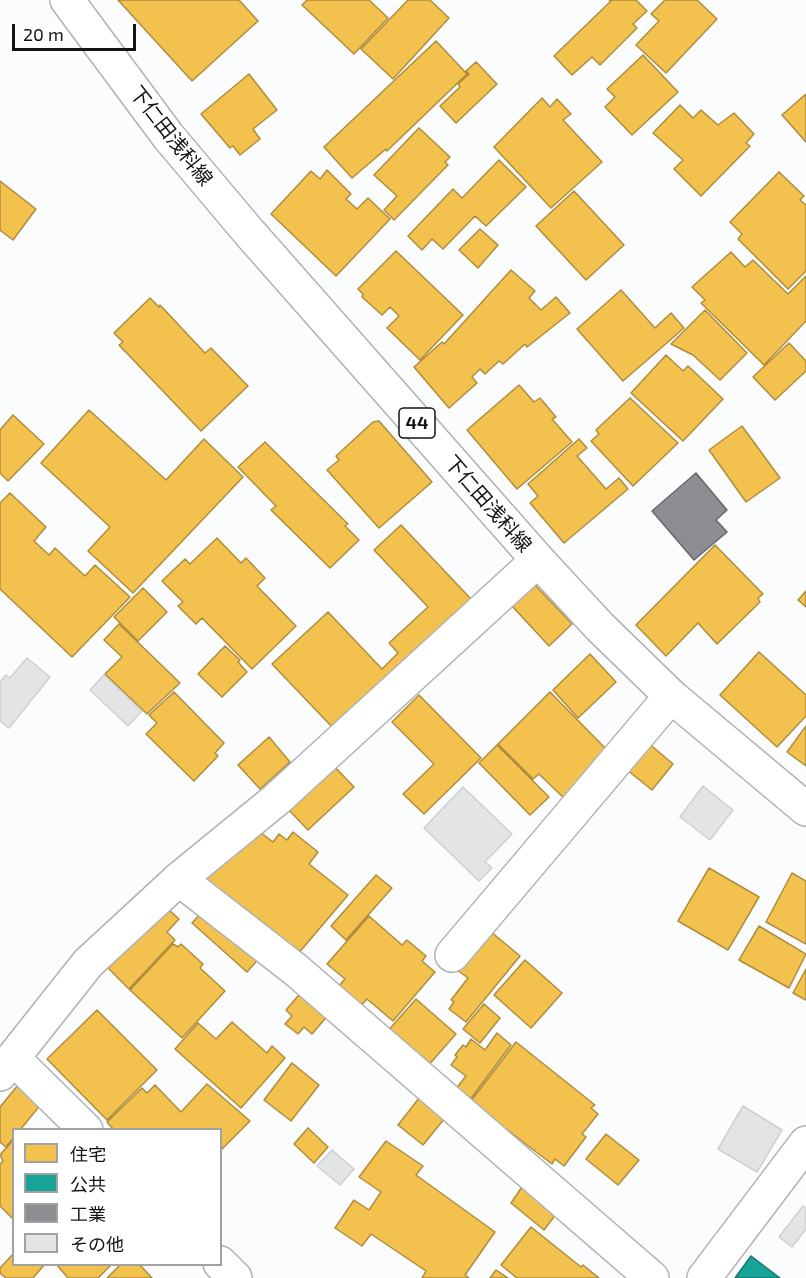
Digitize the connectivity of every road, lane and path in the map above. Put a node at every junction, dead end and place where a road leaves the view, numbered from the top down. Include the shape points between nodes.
1 (67, 0) edge
2 (538, 560) junction
3 (671, 696) junction
4 (806, 808) edge
5 (179, 879) junction
6 (452, 955) dead end
7 (7, 1066) edge
8 (84, 1128) edge
9 (806, 1143) edge
10 (222, 1265) edge
11 (235, 1278) edge
12 (652, 1278) edge
13 (704, 1278) edge

1 - 2 street, 下仁田浅科線 / 44 via 168,136 233,214
2 - 3 street, 下仁田浅科線 / 44
2 - 5 street via 277,800
3 - 4 street, 下仁田浅科線 / 44
3 - 6 street
5 - 7 street via 88,963
5 - 12 street via 296,970
7 - 8 street
9 - 13 street
10 - 11 street

